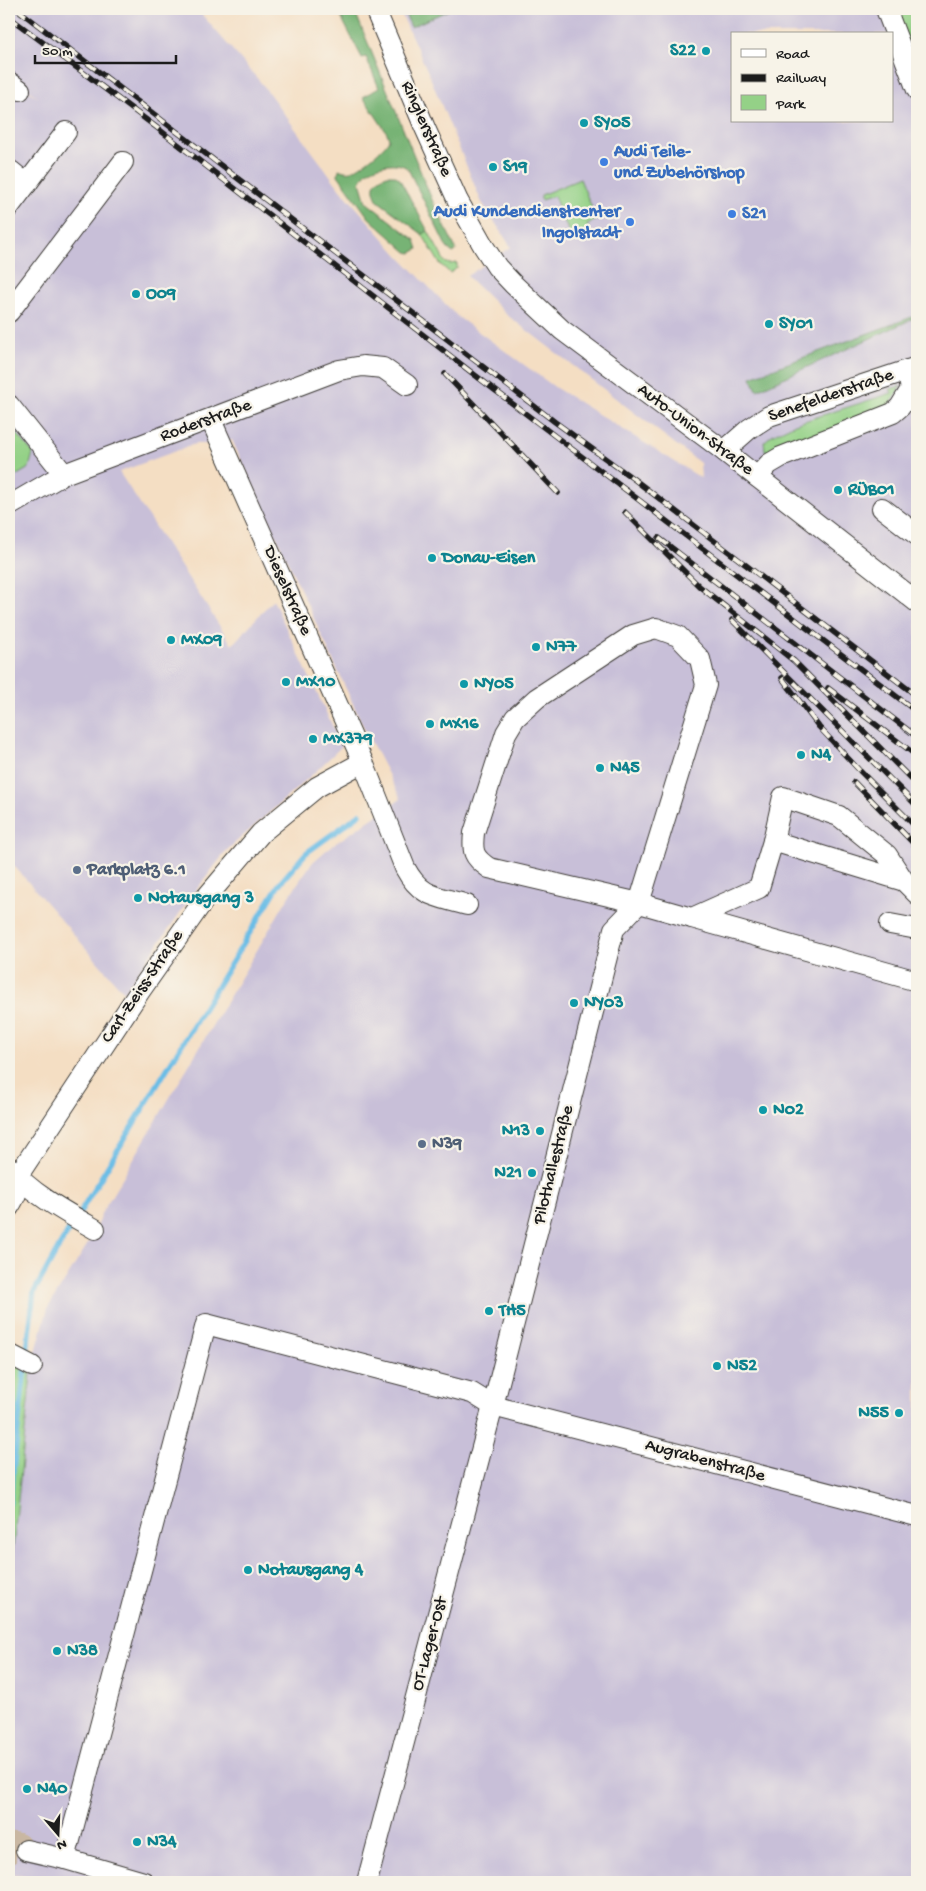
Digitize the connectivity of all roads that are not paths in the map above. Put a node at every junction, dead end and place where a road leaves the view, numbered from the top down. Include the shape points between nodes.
1 (375, 9) edge
2 (886, 9) edge
3 (917, 90) edge
4 (66, 132) dead end
5 (123, 162) dead end
6 (11, 171) dead end
7 (27, 184) junction
8 (9, 207) edge
9 (484, 247) joint
10 (9, 312) edge
11 (913, 383) edge
12 (407, 385) dead end
13 (9, 405) edge
14 (211, 420) junction
15 (724, 451) junction
16 (64, 474) junction
17 (757, 477) junction
18 (9, 506) edge
19 (882, 508) dead end
20 (917, 535) edge
21 (914, 593) edge
22 (363, 762) junction
23 (773, 841) junction
24 (911, 887) edge
25 (639, 903) junction
26 (467, 904) dead end
27 (692, 918) junction
28 (890, 924) dead end
29 (917, 929) edge
30 (917, 981) edge
31 (13, 1172) edge
32 (9, 1206) edge
33 (92, 1227) dead end
34 (9, 1354) edge
35 (32, 1366) dead end
36 (493, 1406) junction
37 (917, 1516) edge
38 (26, 1850) dead end
39 (65, 1859) junction
40 (144, 1882) edge
41 (367, 1882) edge

1 - 9 street, Ringlerstraße via 428,136
2 - 3 street
4 - 7 street
5 - 10 street
6 - 7 street
7 - 8 street
9 - 15 street, Auto-Union-Straße via 513,284 562,330
11 - 15 street, Senefelderstraße via 769,416
11 - 17 street via 893,414 781,457
12 - 14 street, Roderstraße via 384,368 363,366 339,370
13 - 16 street
14 - 16 street, Roderstraße
14 - 22 street, Dieselstraße
15 - 17 street, Auto-Union-Straße
16 - 18 street, Roderstraße
17 - 21 street, Auto-Union-Straße
19 - 20 street
22 - 26 street, Dieselstraße via 409,876 422,890 434,896
22 - 31 street, Carl-Zeiss-Straße via 317,787 261,833 204,900
23 - 24 street
23 - 24 street via 783,797 839,816 886,855
23 - 27 street via 764,889
25 - 25 street via 706,685 700,659 678,636 656,628 625,640 537,698 515,718 506,733 474,833 473,849 477,860 490,868
25 - 27 street
25 - 36 street, Pilothallestraße via 614,929
27 - 30 street
28 - 29 street
31 - 32 street via 18,1186
31 - 33 street via 62,1210
34 - 35 street
36 - 37 street, Augrabenstraße
36 - 39 street, Augrabenstraße via 472,1393 206,1324
36 - 41 street, OT-Lager-Ost
38 - 39 street
39 - 40 street

